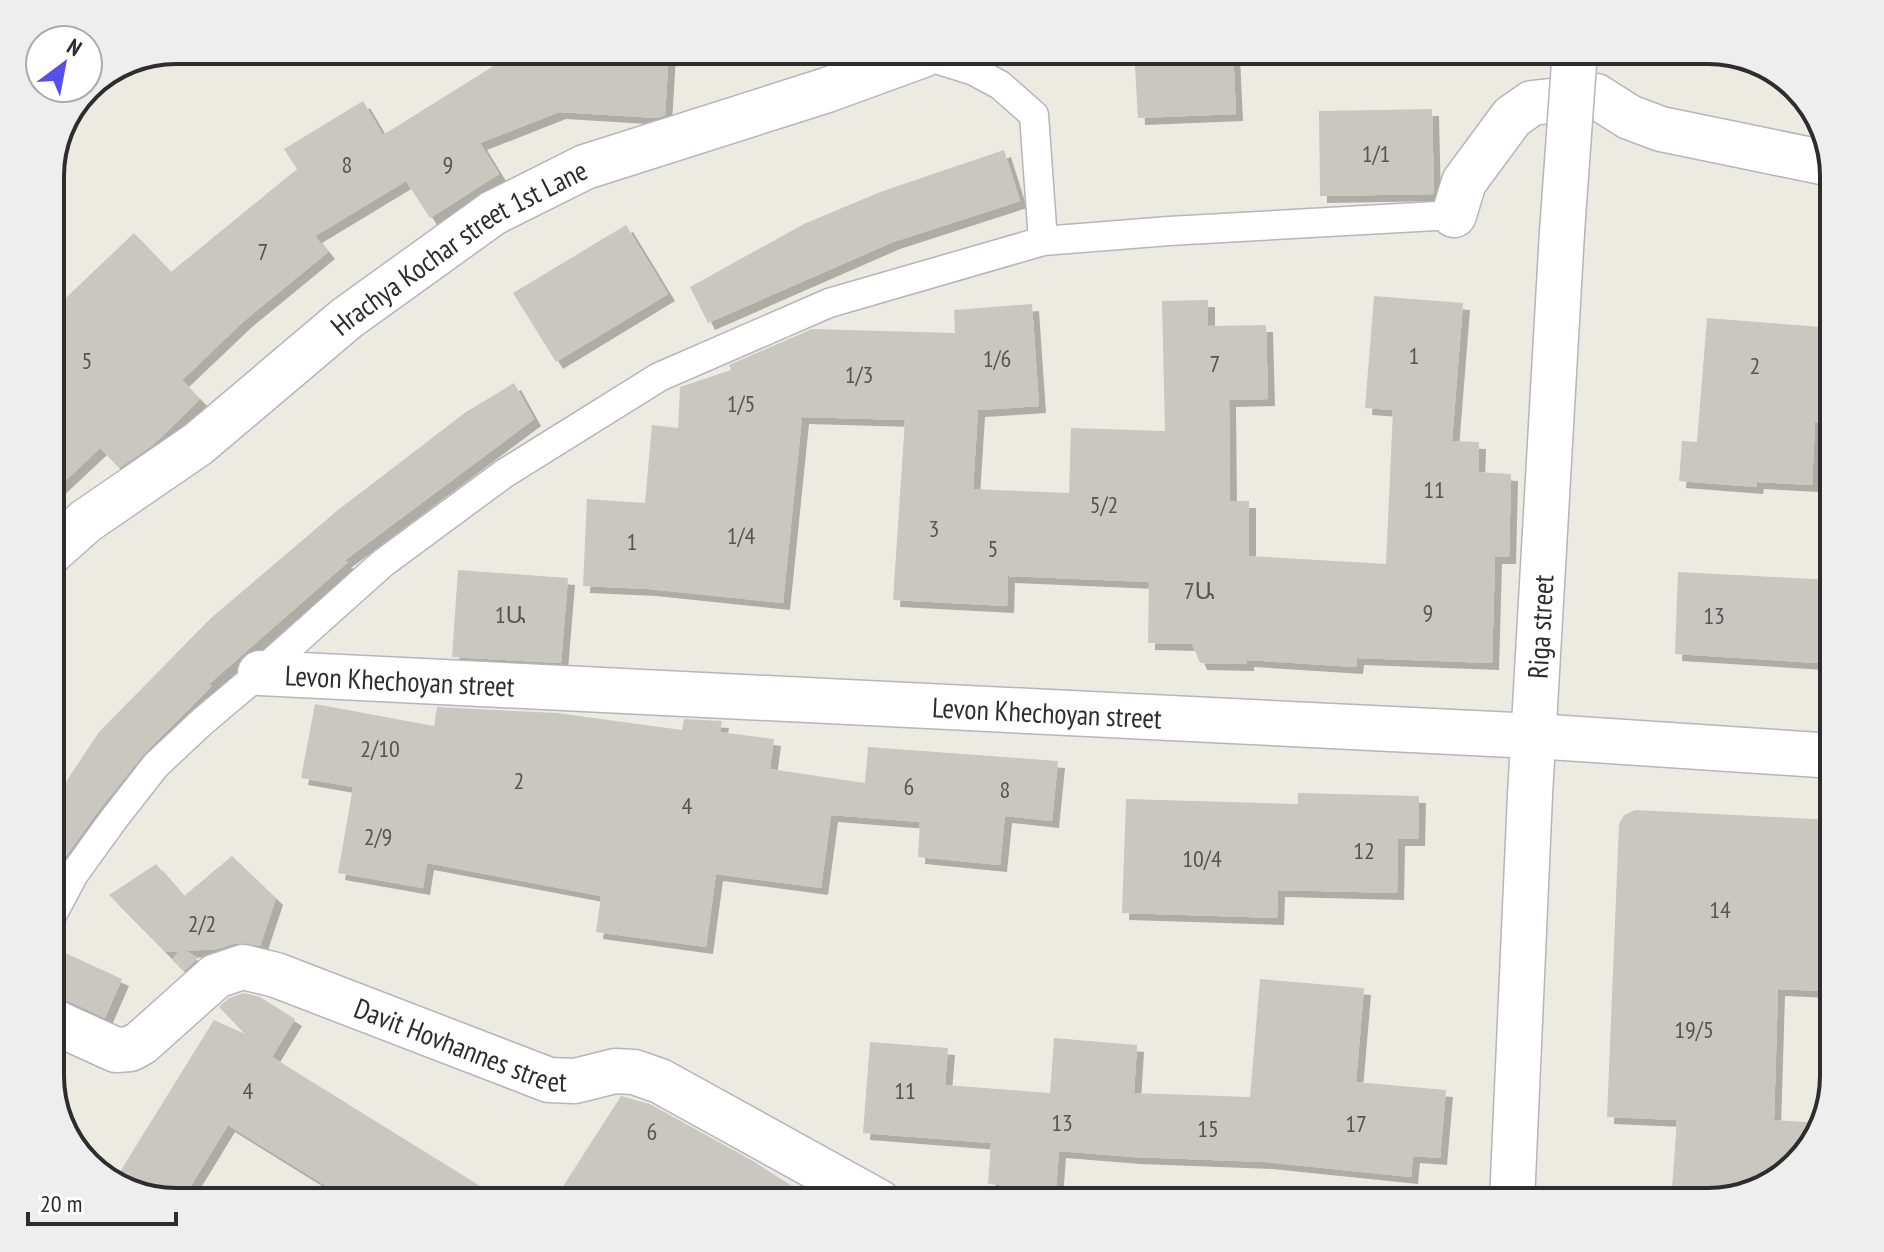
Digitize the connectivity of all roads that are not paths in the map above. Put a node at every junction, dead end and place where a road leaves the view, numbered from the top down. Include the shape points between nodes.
1 (896, 64) edge
2 (955, 64) edge
3 (1574, 64) edge
4 (1819, 162) edge
5 (1454, 215) joint
6 (1043, 241) junction
7 (64, 541) edge
8 (260, 673) junction
9 (1534, 736) junction
10 (1820, 755) edge
11 (64, 893) edge
12 (64, 1026) edge
13 (854, 1188) edge
14 (1513, 1188) edge

1 - 7 street, Hrachya Kochar street 1st Lane via 585,167 493,213 347,318 198,444
2 - 6 lane via 1000,85 1034,115
3 - 9 street, Riga street, bridge
4 - 5 street via 1661,129 1596,96 1532,103 1512,117 1464,182
5 - 6 lane
6 - 8 lane via 829,303 659,377 505,473 383,563
8 - 9 street, Levon Khechoyan street
8 - 11 lane via 156,765
9 - 10 street, Levon Khechoyan street
9 - 14 street, Riga street
12 - 13 street, Davit Hovhannes street via 116,1050 130,1049 216,976 243,967 549,1080 575,1081 615,1071 660,1081

